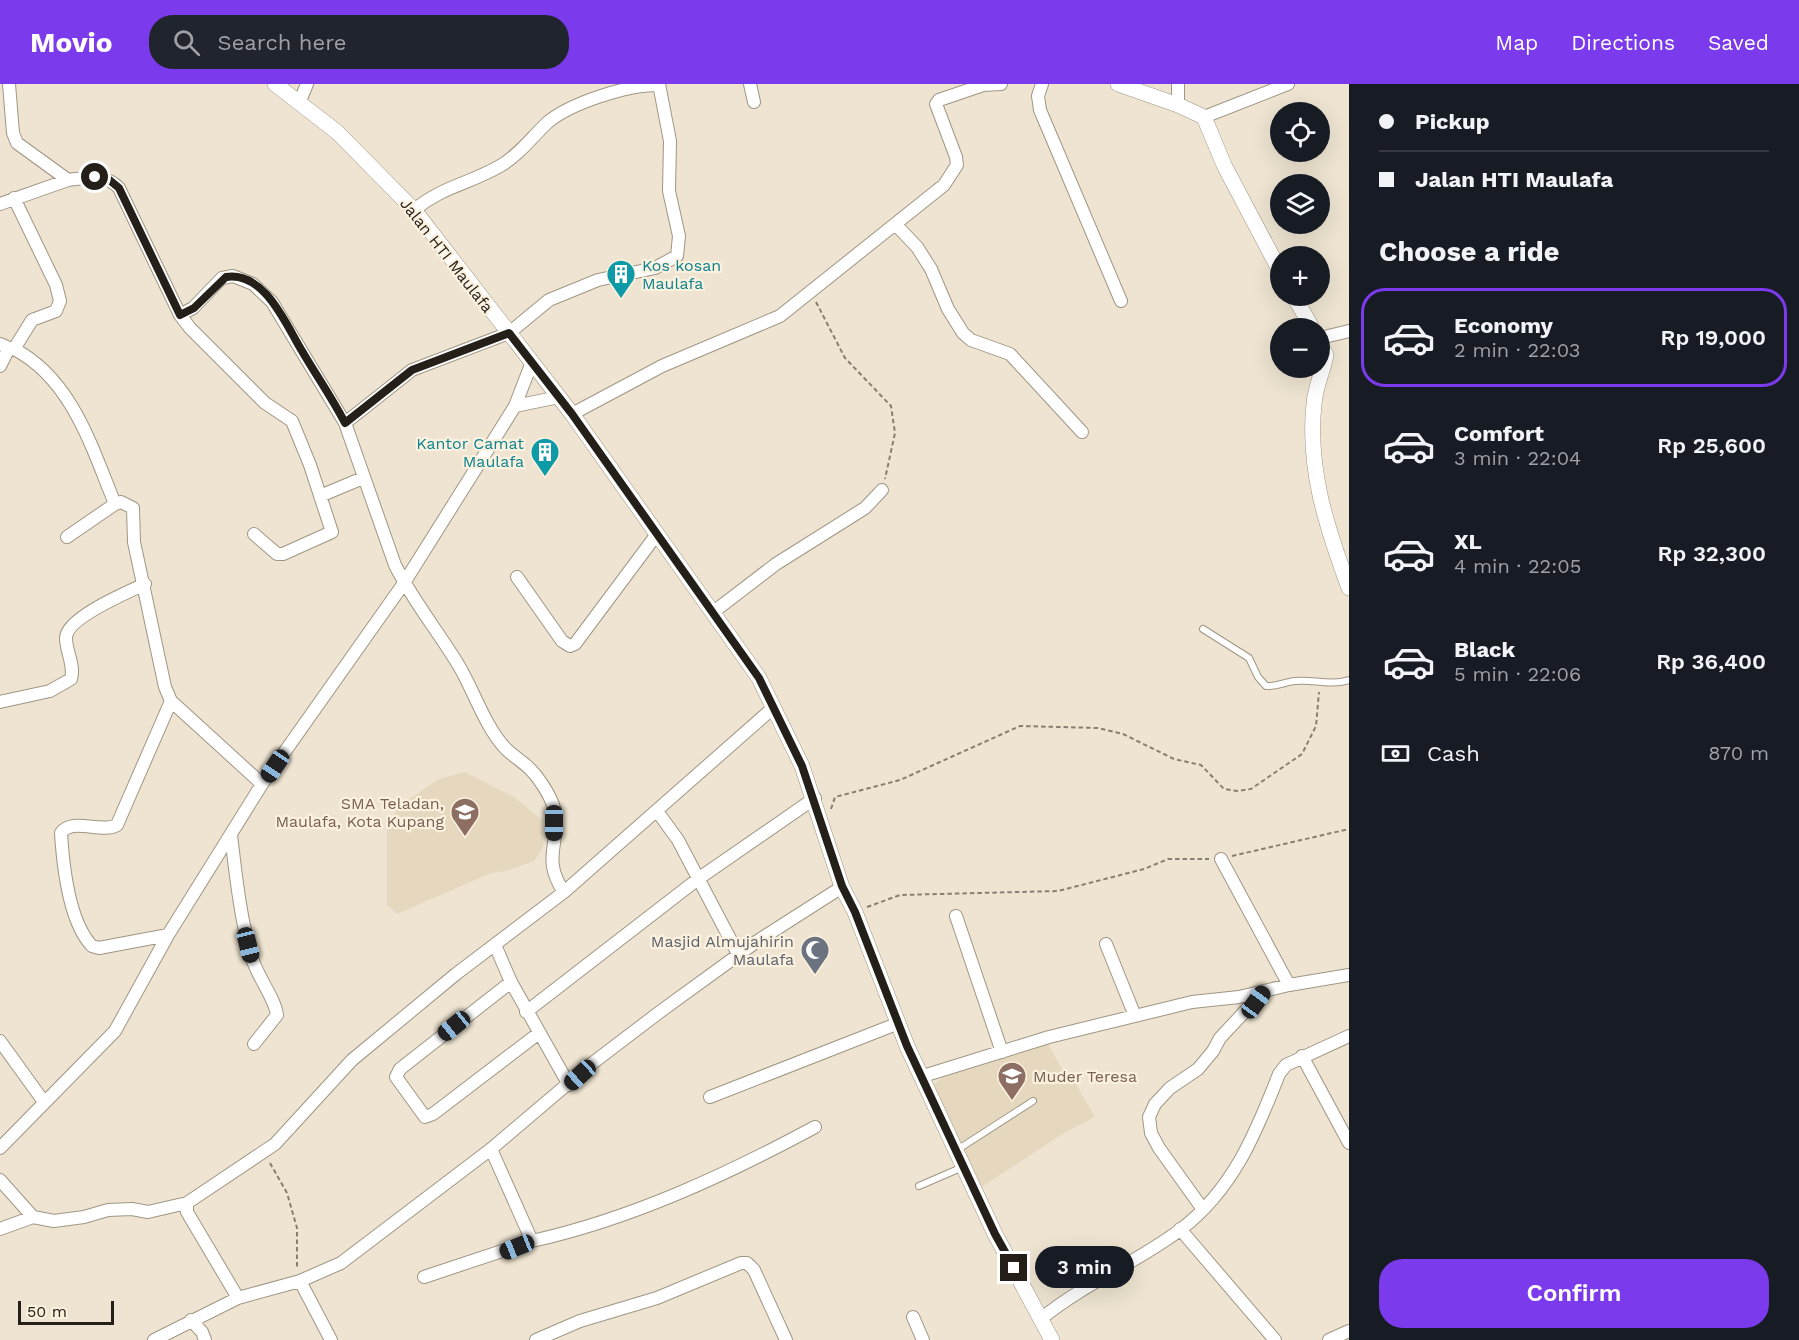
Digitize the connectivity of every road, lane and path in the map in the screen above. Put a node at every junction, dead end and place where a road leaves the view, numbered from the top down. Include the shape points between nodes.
1 (9, 84) edge
2 (275, 84) edge
3 (307, 84) edge
4 (750, 84) edge
5 (1001, 84) edge
6 (1042, 84) edge
7 (1118, 84) edge
8 (1178, 84) edge
9 (1288, 84) edge
10 (658, 85) edge
11 (300, 101) junction
12 (754, 102) dead end
13 (1178, 105) junction
14 (1204, 117) junction
15 (68, 180) junction
16 (14, 198) junction
17 (0, 204) edge
18 (414, 210) junction
19 (897, 226) junction
20 (1270, 252) edge
21 (811, 292) junction
22 (1121, 301) dead end
23 (180, 315) junction
24 (1349, 331) edge
25 (509, 333) junction
26 (1330, 336) edge
27 (8, 347) edge
28 (532, 362) junction
29 (0, 366) edge
30 (1320, 378) edge
31 (559, 397) junction
32 (515, 406) junction
33 (572, 414) junction
34 (345, 423) junction
35 (1082, 432) dead end
36 (363, 478) junction
37 (882, 490) joint
38 (320, 496) junction
39 (115, 504) junction
40 (254, 534) dead end
41 (657, 534) junction
42 (67, 537) dead end
43 (517, 577) dead end
44 (404, 583) junction
45 (145, 584) junction
46 (1349, 588) edge
47 (712, 613) junction
48 (1203, 629) dead end
49 (1349, 680) edge
50 (1320, 683) junction
51 (171, 701) junction
52 (0, 702) edge
53 (773, 708) junction
54 (262, 784) junction
55 (835, 797) dead end
56 (814, 798) junction
57 (657, 812) junction
58 (1349, 829) edge
59 (231, 835) junction
60 (1221, 859) junction
61 (698, 879) junction
62 (842, 886) junction
63 (564, 892) junction
64 (855, 912) junction
65 (956, 916) dead end
66 (168, 935) junction
67 (1106, 944) dead end
68 (495, 945) junction
69 (738, 954) junction
70 (1348, 977) edge
71 (511, 982) junction
72 (1289, 985) junction
73 (1263, 992) junction
74 (526, 1012) junction
75 (1135, 1016) junction
76 (899, 1023) junction
77 (539, 1033) junction
78 (1349, 1036) edge
79 (0, 1041) edge
80 (254, 1044) dead end
81 (1002, 1052) junction
82 (1302, 1056) junction
83 (923, 1076) junction
84 (569, 1085) junction
85 (710, 1097) dead end
86 (1032, 1101) dead end
87 (44, 1102) junction
88 (815, 1127) dead end
89 (1349, 1143) edge
90 (0, 1148) edge
91 (491, 1149) junction
92 (956, 1150) junction
93 (265, 1153) junction
94 (964, 1167) junction
95 (0, 1180) edge
96 (919, 1186) dead end
97 (186, 1203) junction
98 (1202, 1209) junction
99 (33, 1216) junction
100 (0, 1229) edge
101 (1180, 1229) junction
102 (532, 1241) junction
103 (424, 1277) dead end
104 (300, 1281) junction
105 (238, 1298) junction
106 (913, 1317) dead end
107 (1042, 1318) junction
108 (191, 1320) junction
109 (1349, 1331) edge
110 (154, 1340) edge
111 (205, 1340) edge
112 (331, 1340) edge
113 (536, 1340) edge
114 (786, 1340) edge
115 (923, 1340) edge
116 (1052, 1340) edge
117 (1275, 1340) edge
118 (1329, 1340) edge

1 - 15 street via 17,142
2 - 11 street, Jalan HTI Maulafa
3 - 11 street
4 - 12 street
5 - 19 street via 983,85 936,104 957,165 944,185
6 - 22 street via 1038,96 1040,110
7 - 13 street
8 - 13 street
9 - 14 street
10 - 18 street via 608,94 562,113 512,159 434,194
10 - 25 street via 670,141 669,191 679,236 677,256 656,268 598,280 549,300
11 - 18 street, Jalan HTI Maulafa via 349,143
13 - 14 street
14 - 20 street via 1224,165
15 - 16 street
15 - 23 street via 107,178 119,188
16 - 17 street
16 - 27 street via 60,301 56,311 32,320
18 - 25 street, Jalan HTI Maulafa
19 - 21 street
19 - 35 street via 931,269 963,333 970,340 1010,354
21 - 33 street via 780,316 662,366
21 - 37 path via 845,358 891,405 895,433
23 - 34 street via 194,308 226,277 253,284 283,316
23 - 38 street via 197,337 265,403 292,420
24 - 26 street
25 - 28 street, Jalan HTI Maulafa
25 - 34 street via 412,370
27 - 29 street
27 - 39 street via 45,369 64,393
28 - 31 street, Jalan HTI Maulafa
28 - 32 street
30 - 46 street via 1314,402 1312,455 1328,532
31 - 32 street
31 - 33 street, Jalan HTI Maulafa
32 - 44 street
33 - 41 street, Jalan HTI Maulafa
34 - 36 street
36 - 38 street
36 - 44 street
37 - 47 street via 865,508 776,564
38 - 40 street via 333,528 328,536 277,554
39 - 42 street
39 - 45 street via 121,502 133,508 132,530
41 - 43 street via 570,646
41 - 47 street, Jalan HTI Maulafa
44 - 54 street
44 - 63 street via 459,666 506,749 525,762 542,783 554,808 551,860 555,878
45 - 51 street
45 - 52 street via 69,628 66,636 73,667 71,679 50,691
47 - 53 street, Jalan HTI Maulafa via 759,678
48 - 50 lane via 1249,658 1266,686 1294,681
49 - 50 lane
50 - 55 path via 1316,726 1302,754 1251,789 1224,789 1201,765 1174,759 1123,734 1098,728 1020,726 900,780
51 - 54 street
51 - 66 street via 117,825 70,827 62,833 69,893 92,946
53 - 56 street, Jalan HTI Maulafa
53 - 57 street
54 - 59 street
56 - 61 street
56 - 62 street, Jalan HTI Maulafa
57 - 61 street via 678,840
57 - 63 street
58 - 60 path
59 - 66 street
59 - 80 street via 240,915 257,973 277,1015
60 - 64 path via 1168,859 1058,891 900,895
60 - 72 street
61 - 69 street
61 - 74 street
62 - 64 street, Jalan HTI Maulafa
62 - 69 street
63 - 68 street
64 - 76 street, Jalan HTI Maulafa
65 - 81 street
66 - 87 street via 115,1031
67 - 75 street
68 - 71 street
68 - 93 street via 352,1059 297,1123
69 - 84 street
70 - 72 street
71 - 74 street
71 - 77 street via 400,1069 399,1082 425,1117
72 - 73 street
73 - 75 street via 1192,1002
73 - 98 street via 1220,1038 1198,1069 1155,1104 1149,1117 1151,1133 1159,1148
74 - 77 street
75 - 81 street
76 - 83 street, Jalan HTI Maulafa
76 - 85 street
77 - 84 street
78 - 82 street
79 - 87 street
81 - 83 street
82 - 89 street
82 - 98 street via 1289,1062 1279,1074 1247,1152
83 - 92 street, Jalan HTI Maulafa
84 - 91 street
86 - 92 lane
87 - 90 street
88 - 102 street via 749,1162 622,1216
91 - 102 street
91 - 104 street via 341,1263
92 - 94 street, Jalan HTI Maulafa
93 - 97 street
93 - 104 path via 287,1193 297,1228
94 - 96 lane
94 - 107 street, Jalan HTI Maulafa via 995,1234
95 - 99 street
97 - 99 street via 148,1212 108,1210 70,1220
97 - 105 street via 187,1212
98 - 101 street
99 - 100 street
101 - 107 street
101 - 117 street
102 - 103 street
104 - 105 street
104 - 112 street
105 - 108 street
106 - 115 street
107 - 116 street, Jalan HTI Maulafa
108 - 110 street
108 - 111 street
109 - 118 street
113 - 114 street via 747,1263 754,1270

